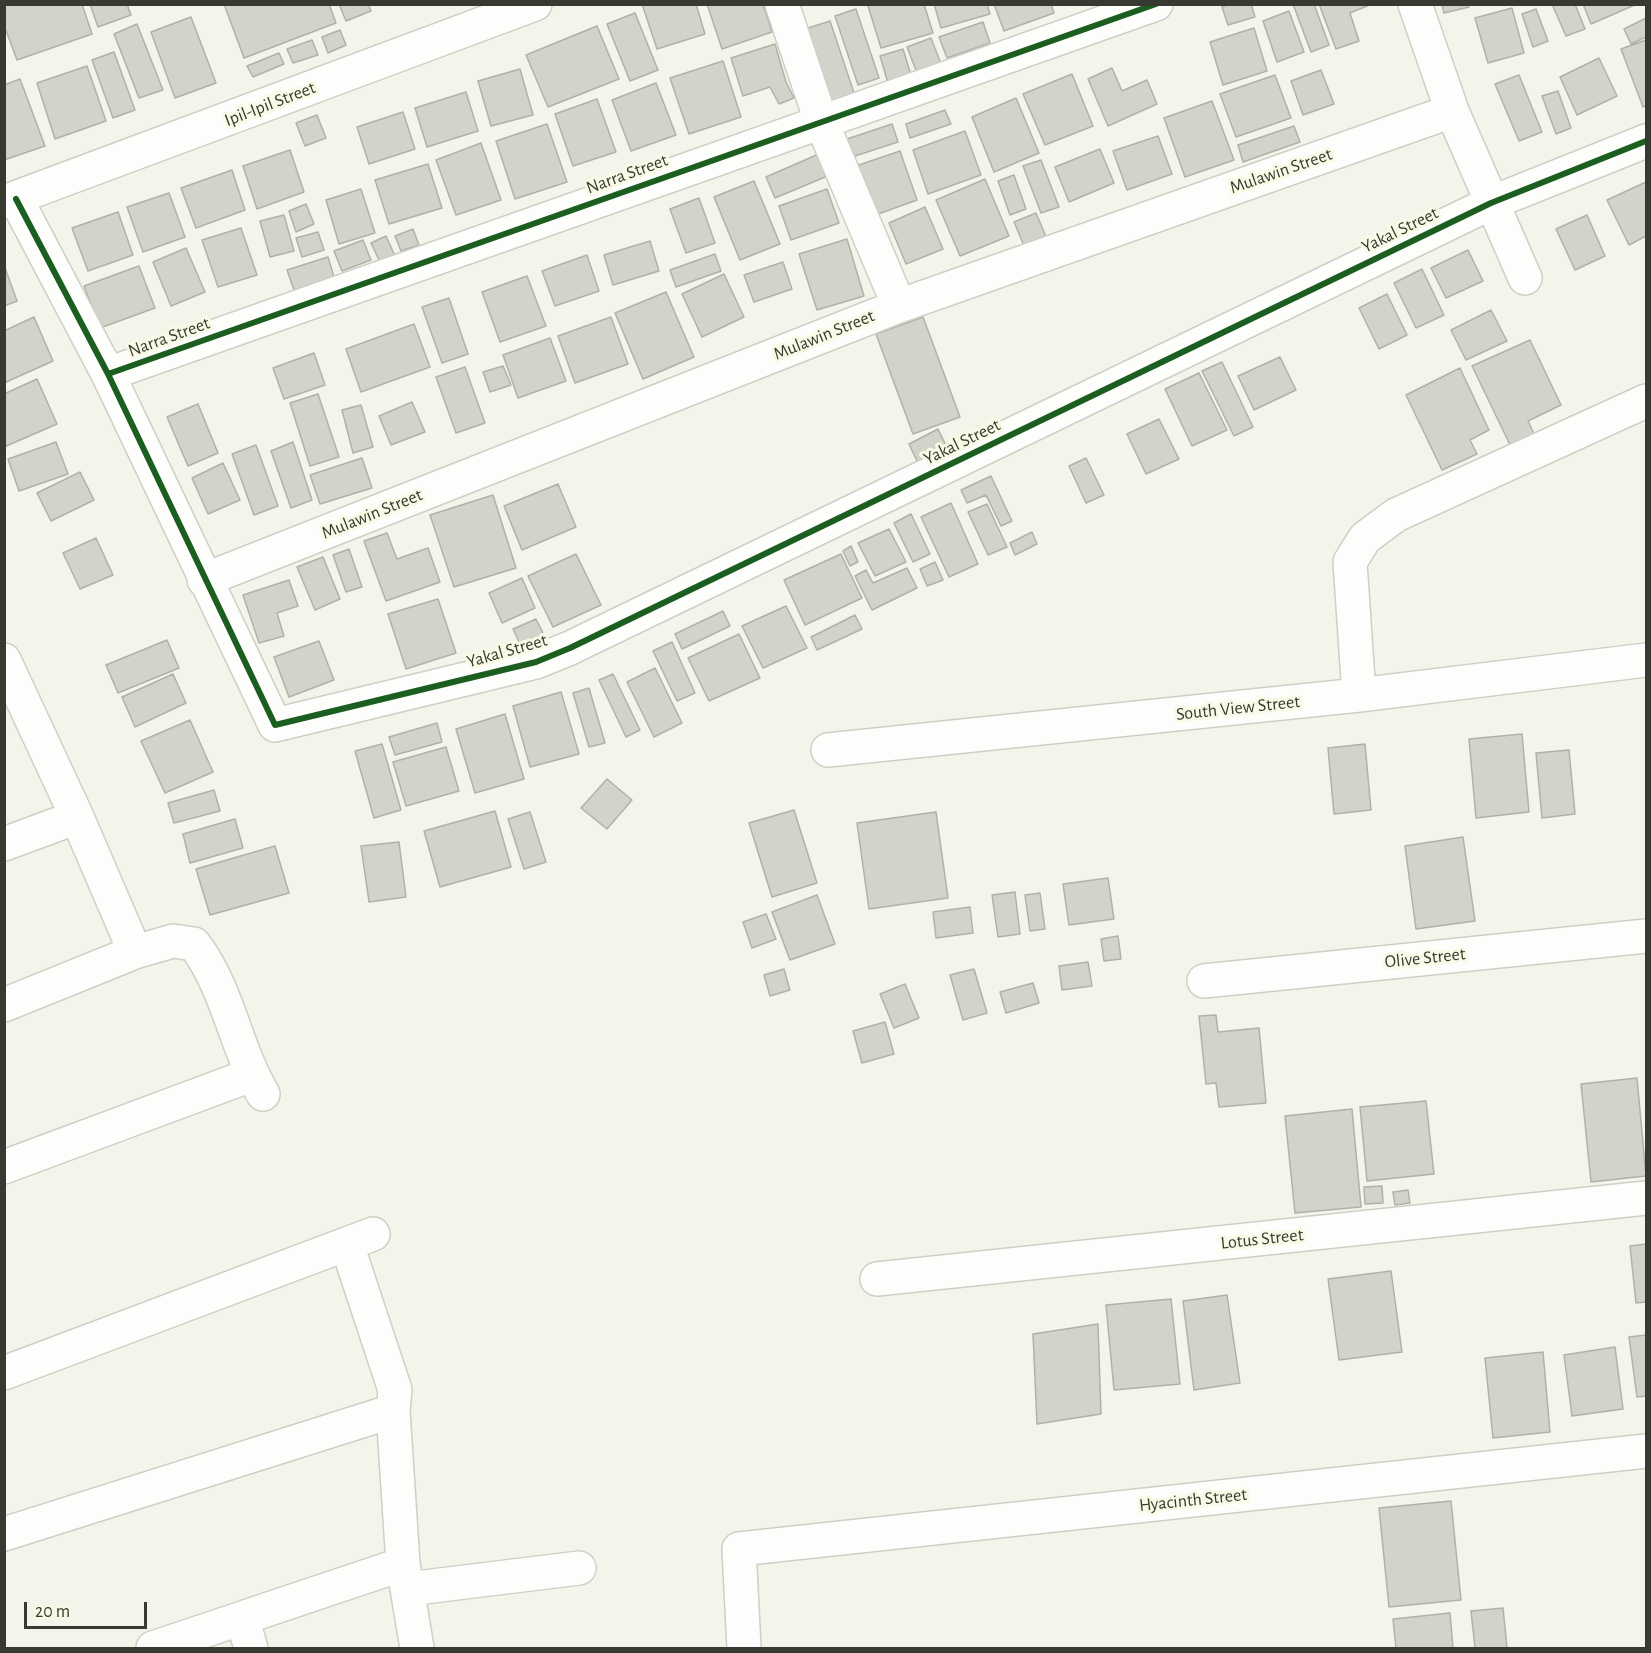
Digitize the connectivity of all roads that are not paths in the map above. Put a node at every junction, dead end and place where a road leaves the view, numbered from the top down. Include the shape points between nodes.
1 (535, 4) edge
2 (782, 4) edge
3 (1156, 4) edge
4 (1415, 4) edge
5 (1452, 111) junction
6 (821, 122) junction
7 (1647, 141) edge
8 (10, 200) edge
9 (1491, 203) junction
10 (1525, 278) dead end
11 (899, 306) junction
12 (108, 374) junction
13 (1647, 401) edge
14 (204, 580) junction
15 (4, 660) edge
16 (1647, 660) edge
17 (1359, 695) junction
18 (828, 750) dead end
19 (77, 817) junction
20 (4, 844) edge
21 (1647, 936) edge
22 (135, 952) junction
23 (1204, 981) dead end
24 (4, 1005) edge
25 (4, 1167) edge
26 (1647, 1198) edge
27 (877, 1280) dead end
28 (4, 1373) edge
29 (393, 1411) junction
30 (1647, 1451) edge
31 (4, 1534) edge
32 (579, 1568) dead end
33 (405, 1576) junction
34 (246, 1633) edge
35 (153, 1648) edge
36 (417, 1648) edge
37 (744, 1648) edge

1 - 8 street, Ipil-Ipil Street
2 - 6 street
3 - 6 street, Narra Street
4 - 5 street
5 - 9 street
5 - 11 street, Mulawin Street
6 - 11 street
6 - 12 street, Narra Street
7 - 9 street, Yakal Street
8 - 12 street
9 - 10 street
9 - 14 street, Yakal Street via 536,662 275,725
11 - 14 street, Mulawin Street
12 - 14 street
13 - 17 street via 1396,515 1365,538 1350,562
15 - 19 street
16 - 17 street, South View Street
17 - 18 street, South View Street
19 - 20 street
19 - 22 street
21 - 23 street, Olive Street
22 - 24 street
22 - 25 street via 173,941 194,944 207,961 257,1085
26 - 27 street, Lotus Street
28 - 29 street via 360,1240 394,1390
29 - 31 street
29 - 33 street
30 - 37 street, Hyacinth Street via 739,1549
32 - 33 street
33 - 34 street
33 - 36 street
34 - 35 street

